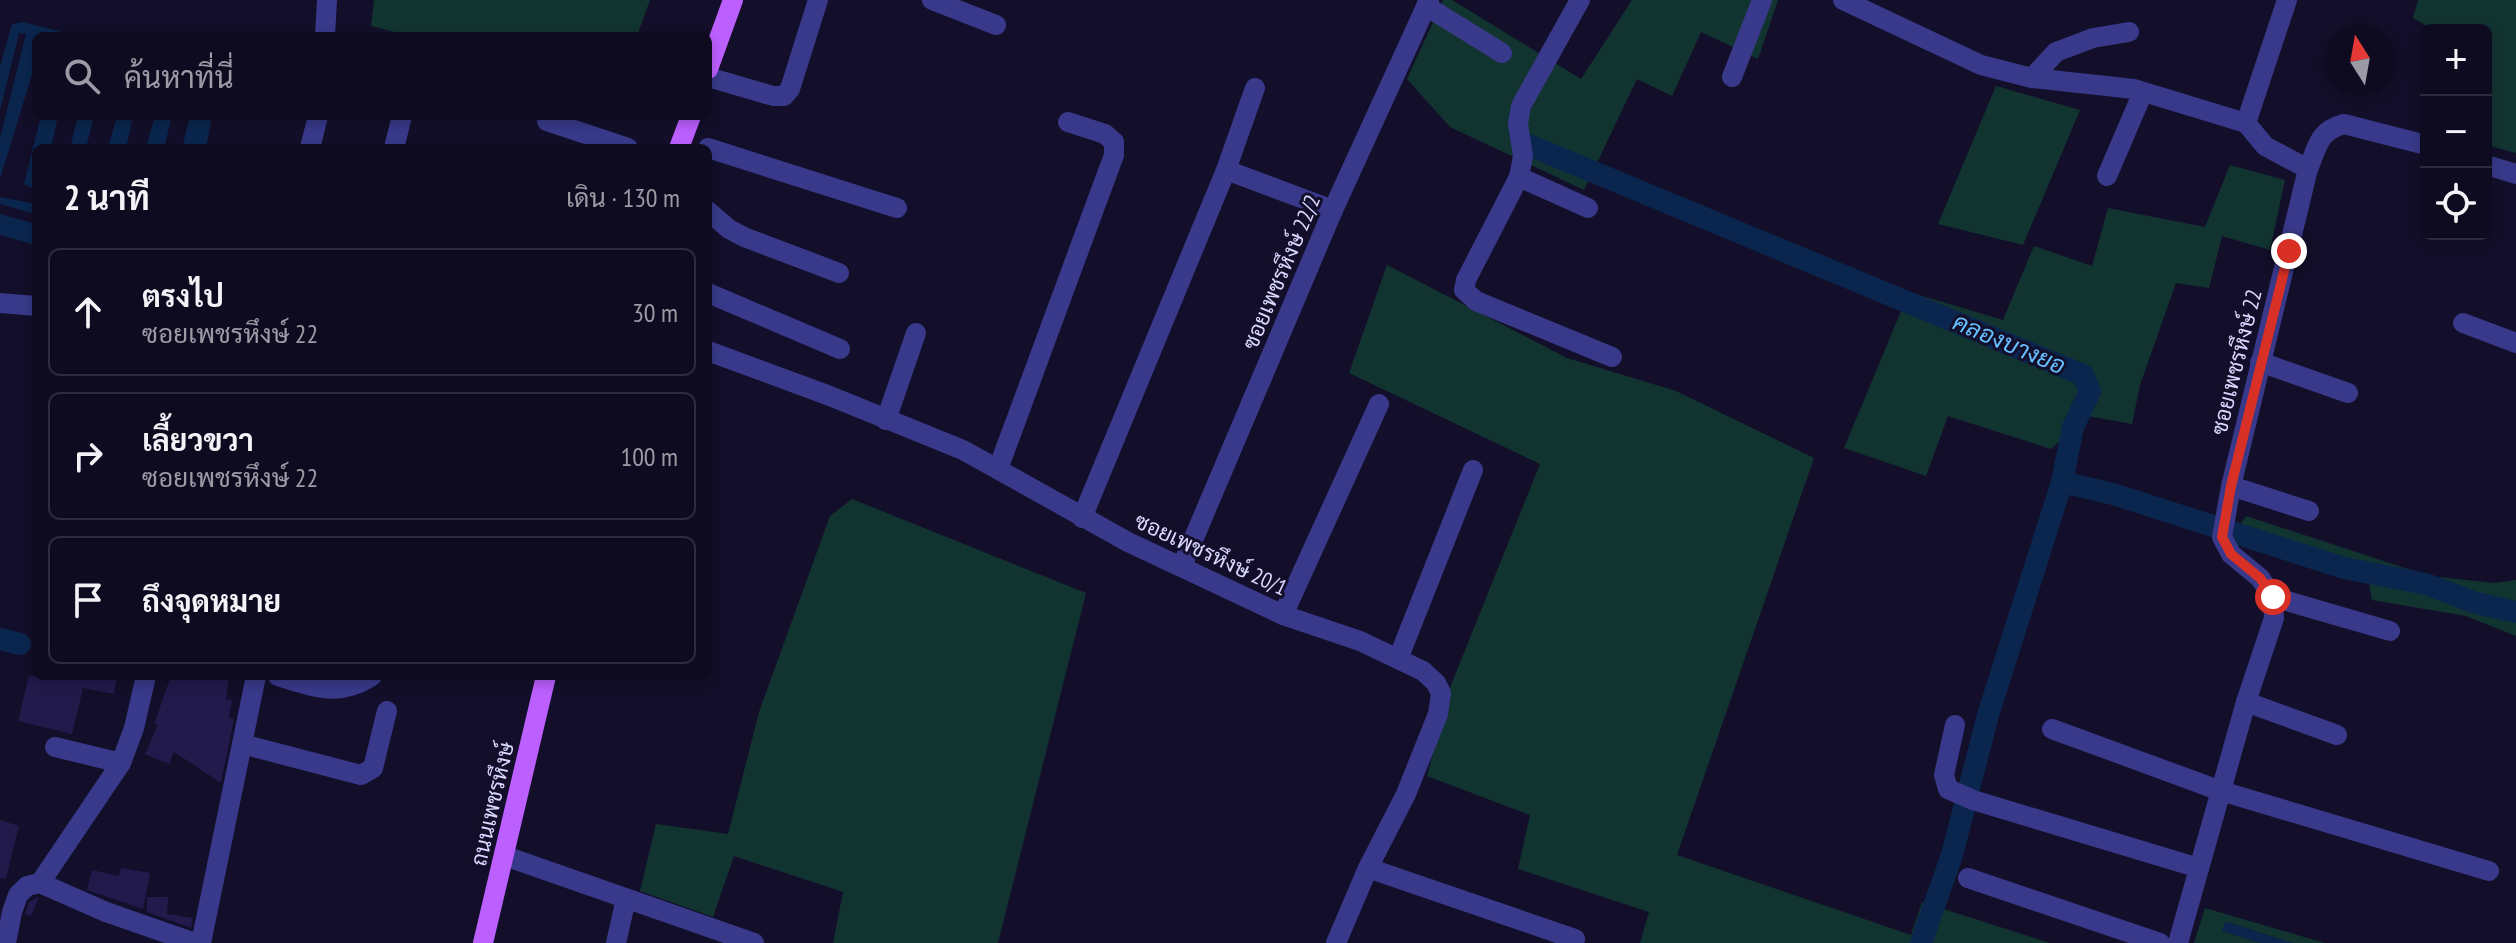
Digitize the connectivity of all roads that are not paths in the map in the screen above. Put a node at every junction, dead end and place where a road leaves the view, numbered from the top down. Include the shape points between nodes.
1 (327, 0) edge
2 (733, 0) edge
3 (818, 0) edge
4 (932, 0) edge
5 (1580, 0) edge
6 (1762, 0) edge
7 (1843, 0) edge
8 (2287, 0) edge
9 (1428, 3) edge
10 (996, 25) dead end
11 (325, 32) edge
12 (2129, 32) dead end
13 (1502, 53) dead end
14 (712, 58) edge
15 (1732, 77) dead end
16 (712, 78) edge
17 (2032, 78) junction
18 (1255, 88) dead end
19 (2143, 92) junction
20 (317, 120) edge
21 (401, 120) edge
22 (690, 120) edge
23 (547, 121) dead end
24 (1068, 122) dead end
25 (2246, 123) junction
26 (2420, 143) edge
27 (311, 144) edge
28 (395, 144) edge
29 (616, 144) edge
30 (681, 144) edge
31 (712, 149) edge
32 (2492, 167) edge
33 (2308, 169) junction
34 (1226, 170) junction
35 (2516, 174) edge
36 (2107, 176) dead end
37 (1519, 177) junction
38 (897, 208) dead end
39 (1588, 208) dead end
40 (1333, 210) junction
41 (712, 214) edge
42 (839, 273) dead end
43 (712, 295) edge
44 (0, 303) edge
45 (32, 306) edge
46 (2463, 323) dead end
47 (916, 333) dead end
48 (2516, 343) edge
49 (840, 349) dead end
50 (712, 352) edge
51 (1612, 357) dead end
52 (2260, 362) junction
53 (2348, 393) dead end
54 (1379, 404) dead end
55 (886, 420) junction
56 (998, 469) junction
57 (1473, 470) dead end
58 (2231, 486) junction
59 (2309, 511) dead end
60 (1082, 518) junction
61 (1182, 566) junction
62 (2273, 597) junction
63 (1283, 615) junction
64 (2390, 631) dead end
65 (1398, 659) junction
66 (145, 680) edge
67 (255, 680) edge
68 (293, 680) edge
69 (364, 680) edge
70 (545, 680) edge
71 (2246, 702) junction
72 (387, 711) dead end
73 (1955, 725) dead end
74 (2052, 729) dead end
75 (2337, 735) dead end
76 (242, 744) junction
77 (55, 747) dead end
78 (121, 763) junction
79 (2221, 791) junction
80 (505, 856) junction
81 (1368, 868) junction
82 (2199, 868) junction
83 (2489, 871) dead end
84 (1968, 878) dead end
85 (40, 883) junction
86 (626, 899) junction
87 (1575, 939) dead end
88 (6, 943) edge
89 (198, 943) edge
90 (483, 943) edge
91 (616, 943) edge
92 (754, 943) edge
93 (1336, 943) edge
94 (2160, 943) edge
95 (2178, 943) edge

1 - 11 street
2 - 14 main road
3 - 16 street via 784,96
4 - 10 street
5 - 37 street via 1521,106
6 - 15 street
7 - 17 street via 1981,65
8 - 25 street
9 - 13 street
9 - 40 street, ซอยเพชรหึงษ์ 22/2
12 - 17 street via 2056,52
17 - 19 street
18 - 34 street
19 - 25 street
19 - 36 street
20 - 27 street
21 - 28 street
22 - 30 main road
23 - 29 street
24 - 56 street via 1105,134 1114,142 1114,155
25 - 33 street via 2265,146
26 - 33 street, ซอยเพชรหึงษ์ 22 via 2344,124 2321,136
31 - 38 street
32 - 35 street
33 - 52 street, ซอยเพชรหึงษ์ 22
34 - 40 street
34 - 60 street
37 - 39 street
37 - 51 street via 1464,290 1476,301
40 - 61 street, ซอยเพชรหึงษ์ 22/2
41 - 42 street via 744,237
43 - 49 street
44 - 45 street
46 - 48 street
47 - 55 street
50 - 55 street, ซอยเพชรหึงษ์ 20/1
52 - 53 street
52 - 58 street, ซอยเพชรหึงษ์ 22
54 - 63 street
55 - 56 street, ซอยเพชรหึงษ์ 20/1
56 - 60 street, ซอยเพชรหึงษ์ 20/1
57 - 65 street
58 - 59 street
58 - 62 street, ซอยเพชรหึงษ์ 22 via 2222,537 2231,554
60 - 61 street, ซอยเพชรหึงษ์ 20/1
61 - 63 street, ซอยเพชรหึงษ์ 20/1
62 - 64 street
62 - 71 street via 2274,618
63 - 65 street, ซอยเพชรหึงษ์ 20/1
65 - 81 street, ซอยเพชรหึงษ์ 20/1 via 1436,683 1440,704 1406,794
66 - 78 street
67 - 76 street
68 - 69 street via 330,690
70 - 80 main road, ถนนเพชรหึงษ์
71 - 75 street
71 - 79 street
72 - 76 street via 373,768 361,775
73 - 82 street via 1944,775 1948,789
74 - 79 street
76 - 89 street
77 - 78 street
78 - 85 street
79 - 82 street
79 - 83 street
80 - 86 street
80 - 90 main road, ถนนเพชรหึงษ์
81 - 87 street
81 - 93 street, ซอยเพชรหึงษ์ 20/1
82 - 95 street
84 - 94 street
85 - 88 street via 18,895
85 - 89 street
86 - 91 street
86 - 92 street

